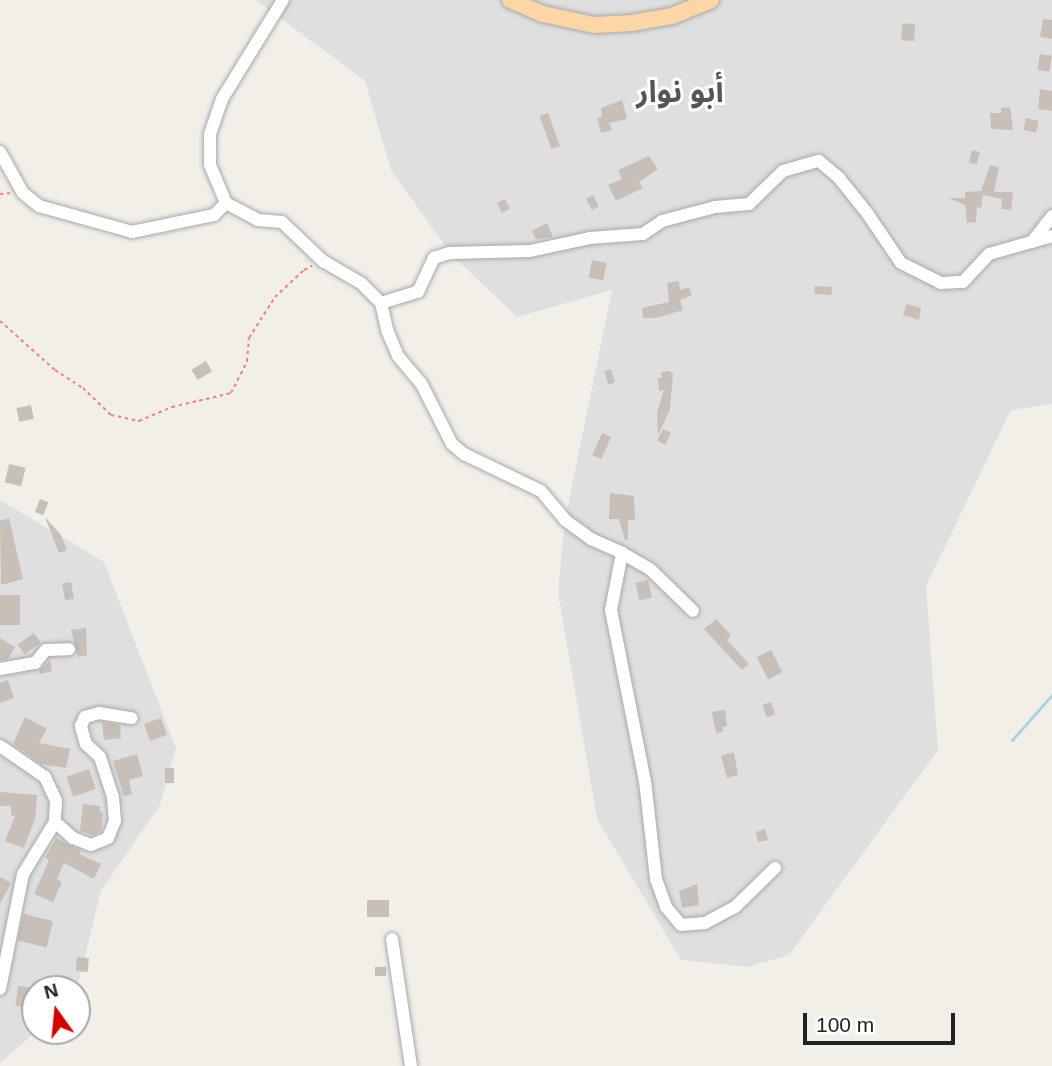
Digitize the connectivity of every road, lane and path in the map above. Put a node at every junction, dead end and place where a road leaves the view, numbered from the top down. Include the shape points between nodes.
1 (284, 0) edge
2 (510, 0) edge
3 (711, 0) edge
4 (0, 152) edge
5 (226, 203) junction
6 (1052, 216) edge
7 (1052, 236) edge
8 (1032, 242) junction
9 (323, 261) junction
10 (381, 303) junction
11 (0, 321) edge
12 (622, 553) junction
13 (693, 611) dead end
14 (69, 649) dead end
15 (0, 669) edge
16 (132, 718) dead end
17 (0, 747) edge
18 (55, 822) junction
19 (775, 868) dead end
20 (391, 939) dead end
21 (0, 989) edge
22 (411, 1066) edge

1 - 5 street via 222,99 210,134 210,165
2 - 3 main road via 543,14 594,25 672,16
4 - 5 street via 23,193 38,206 132,232 214,215
5 - 9 street via 258,220 282,222
6 - 8 street
7 - 8 street
8 - 10 street via 989,254 963,282 941,283 901,263 839,178 819,161 783,171 748,204 662,221 643,233 530,251 449,253 434,258 418,292
9 - 10 street via 361,283
9 - 11 path via 304,270 275,298 249,338 247,361 231,393 172,407 139,421 111,415
10 - 12 street via 398,356 421,383 452,444 541,491 565,520
12 - 13 street via 650,569
12 - 19 street via 611,610 645,781 656,879 666,907 681,925 705,923 734,906
14 - 15 street via 46,650 35,663
16 - 18 street via 99,713 85,718 81,726 86,744 100,757 113,797 115,821 108,838 91,845 73,838
17 - 18 street via 45,777 56,801
18 - 21 street via 23,874
20 - 22 street

